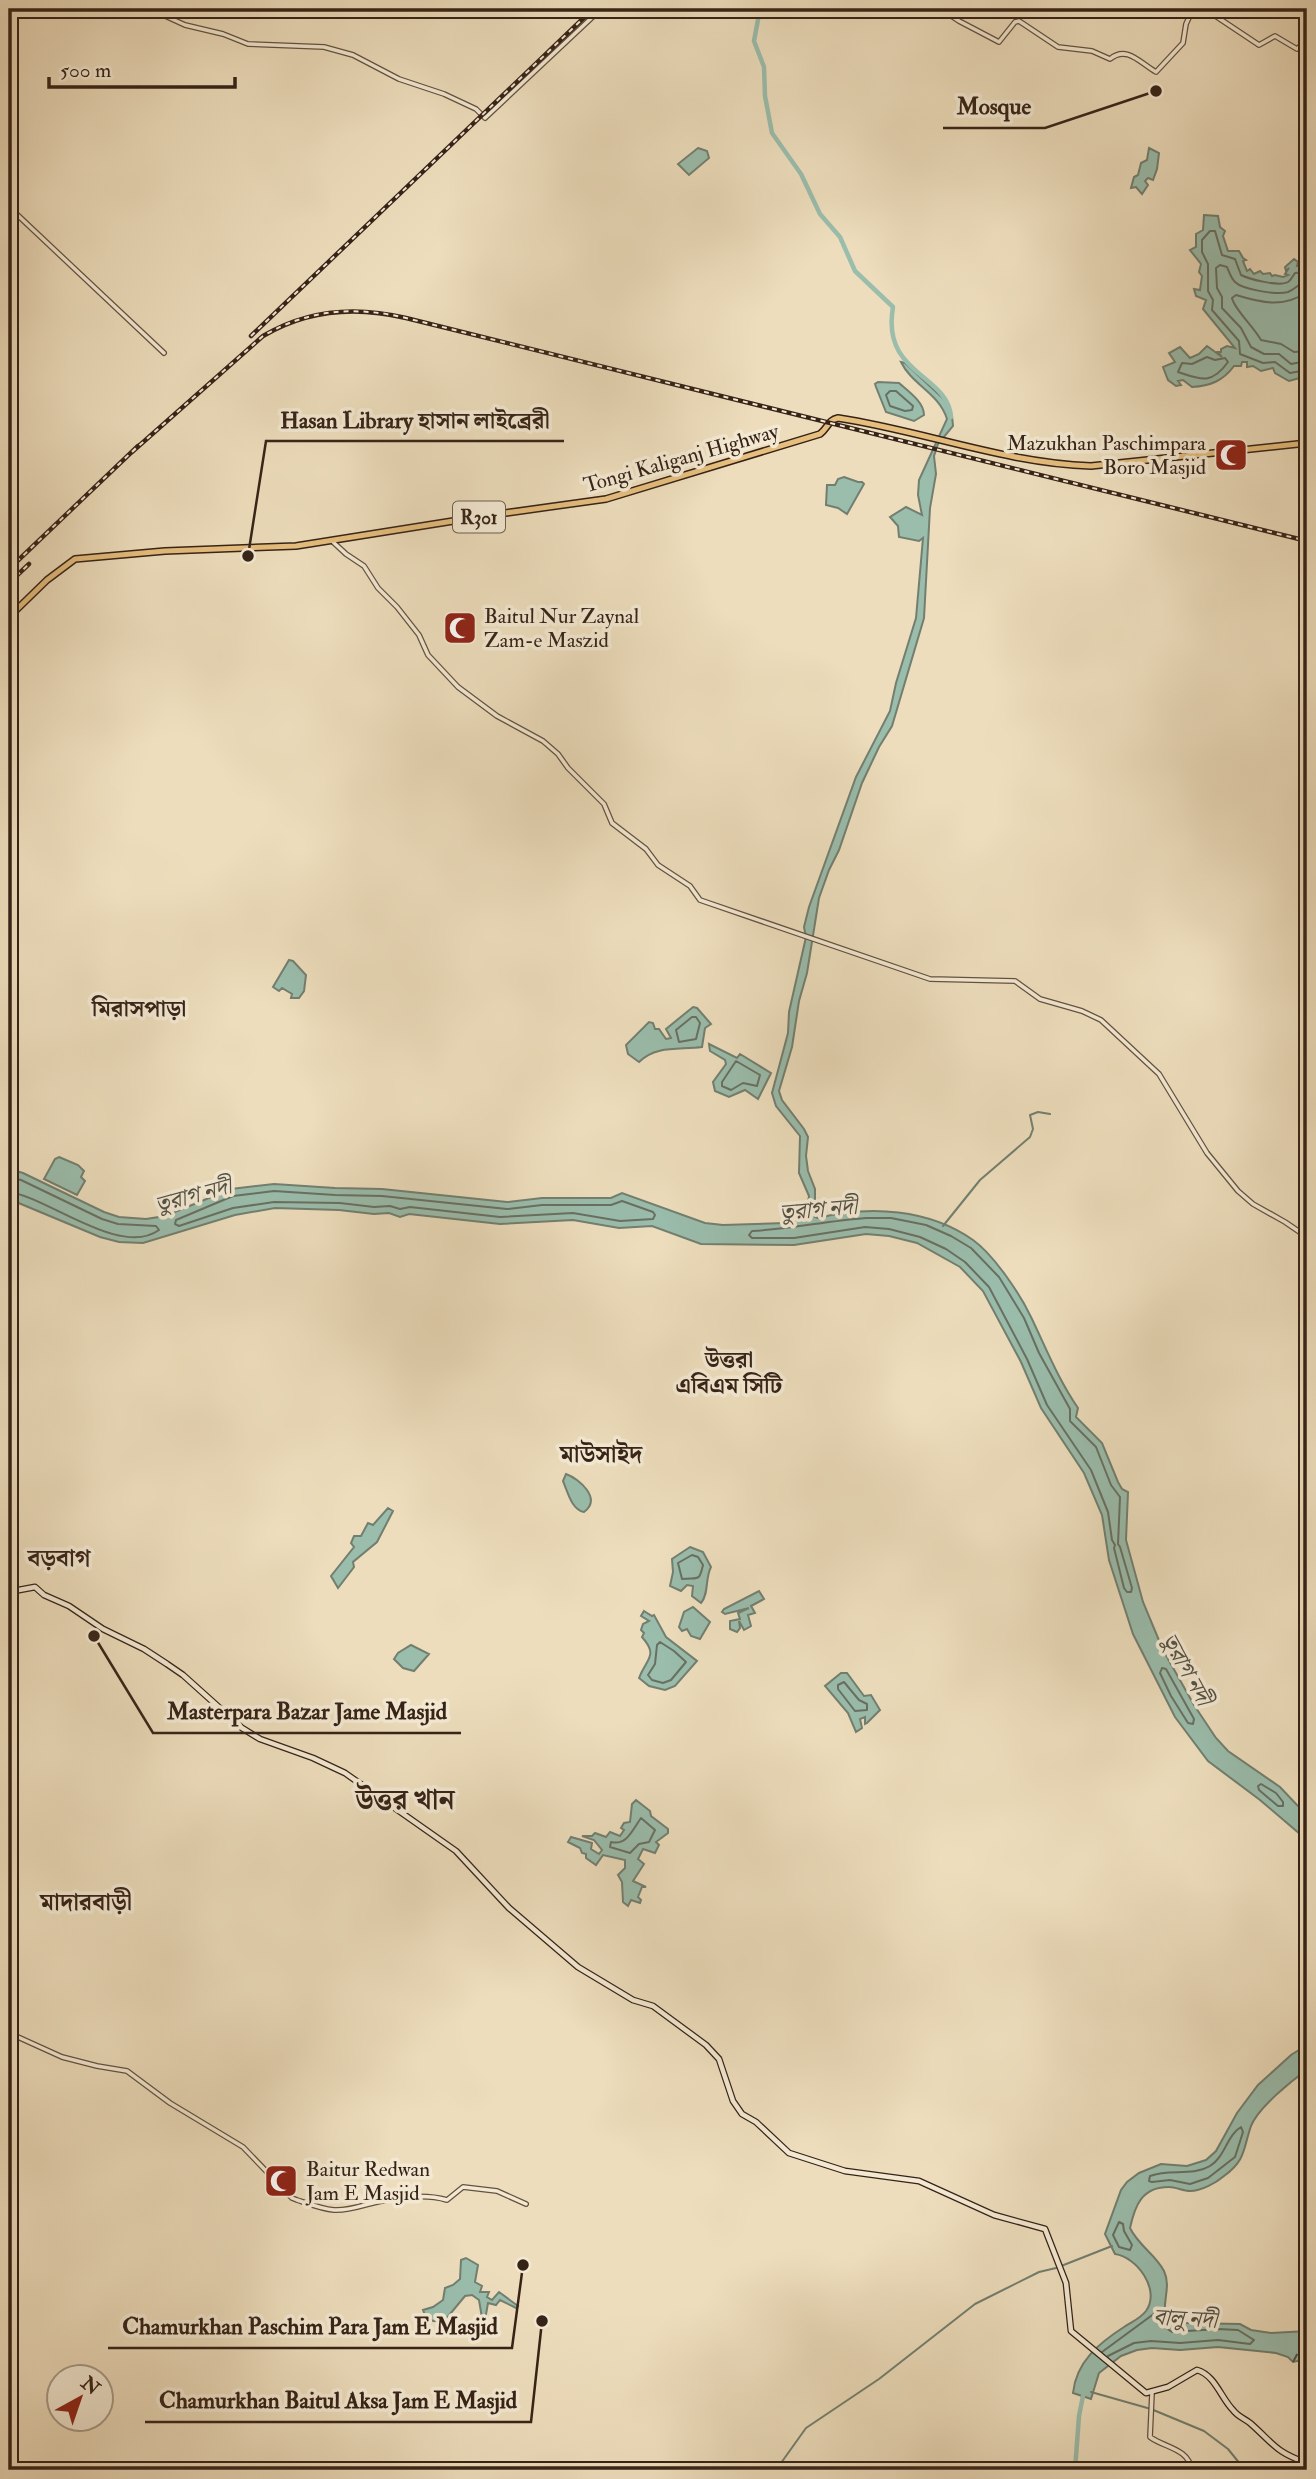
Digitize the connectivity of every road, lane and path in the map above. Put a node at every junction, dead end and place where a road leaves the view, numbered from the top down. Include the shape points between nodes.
1 (150, 9) edge
2 (601, 9) edge
3 (941, 9) edge
4 (1193, 9) edge
5 (1205, 9) edge
6 (1307, 40) edge
7 (9, 207) edge
8 (164, 353) dead end
9 (1307, 443) edge
10 (332, 541) junction
11 (47, 580) junction
12 (9, 617) edge
13 (1307, 1237) edge
14 (9, 1586) edge
15 (9, 2033) edge
16 (526, 2204) dead end
17 (1152, 2393) junction
18 (1307, 2463) edge
19 (1192, 2470) edge

1 - 2 street via 248,44 324,47 353,55 476,109 485,118
3 - 4 street via 999,42 1019,21 1061,48 1092,51 1109,59 1121,52 1156,72 1184,43
5 - 6 street via 1259,45 1275,36 1297,49
7 - 8 street
9 - 10 main road, Tongi Kaliganj Highway / R301 via 1091,466 1040,463 838,418 820,434 633,493
10 - 11 main road, Tongi Kaliganj Highway / R301 via 75,559
10 - 13 street via 364,566 419,635 428,655 458,687 551,748 604,804 612,823 690,886 700,900 930,979 1015,982 1040,999 1101,1020 1159,1074 1207,1153 1238,1191
11 - 12 main road, Tongi Kaliganj Highway / R301
11 - 12 main road, R301
14 - 17 main road via 19,1590 35,1587 144,1649 183,1675 242,1728 345,1773 456,1851 509,1908 578,1967 633,2000 653,2006 706,2045 719,2059 742,2114 789,2153 845,2171 919,2181 994,2215 1045,2229 1065,2280 1069,2327 1142,2392
15 - 16 street via 62,2057 127,2071 243,2147 292,2197 305,2203 333,2210 413,2197 447,2200 463,2187 497,2191
17 - 18 main road via 1200,2370 1271,2446
17 - 19 street via 1150,2437 1181,2452

